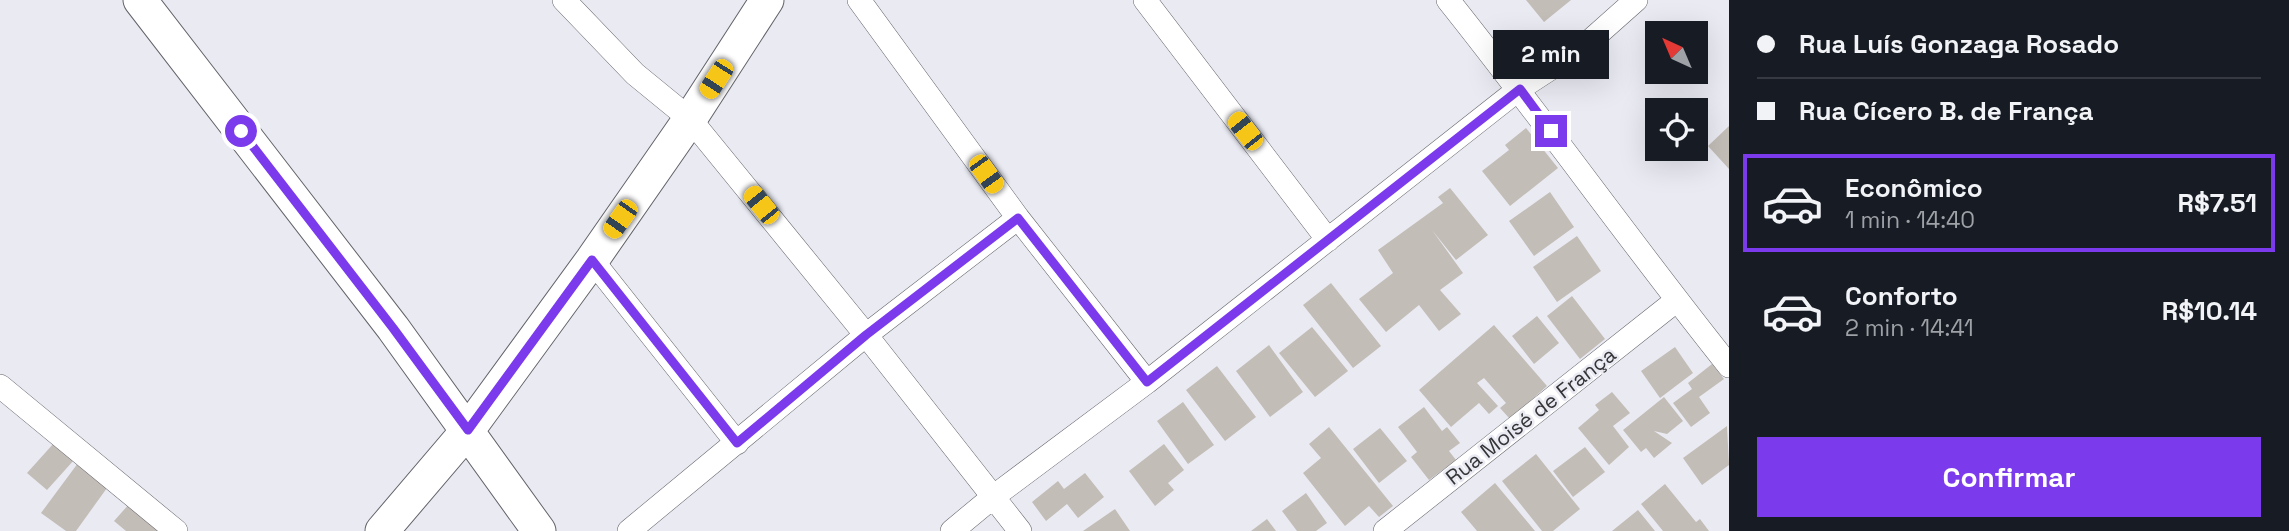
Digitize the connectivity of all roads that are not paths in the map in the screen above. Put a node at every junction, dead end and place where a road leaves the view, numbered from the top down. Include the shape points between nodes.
1 (140, 0) edge
2 (564, 0) edge
3 (767, 0) edge
4 (859, 0) edge
5 (1145, 0) edge
6 (1448, 0) edge
7 (1636, 0) edge
8 (1520, 89) junction
9 (690, 119) junction
10 (1018, 218) junction
11 (1328, 240) junction
12 (592, 260) junction
13 (1677, 300) junction
14 (866, 335) junction
15 (1729, 366) edge
16 (1147, 382) junction
17 (0, 386) edge
18 (468, 430) junction
19 (737, 443) junction
20 (993, 497) junction
21 (176, 531) edge
22 (382, 531) edge
23 (539, 531) edge
24 (629, 531) edge
25 (952, 531) edge
26 (1020, 531) edge
27 (1385, 531) edge

1 - 18 street
2 - 9 street via 635,75
3 - 9 street
4 - 10 street
5 - 11 street
6 - 8 street
7 - 8 street via 1582,47
8 - 11 street
8 - 13 street
9 - 12 street
9 - 14 street
10 - 14 street
10 - 16 street
11 - 16 street
12 - 18 street
12 - 19 street
13 - 15 street
13 - 27 street, Rua Moisé de França
14 - 19 street
14 - 20 street
16 - 20 street
17 - 21 street
18 - 22 street
18 - 23 street
19 - 24 street
20 - 25 street
20 - 26 street

